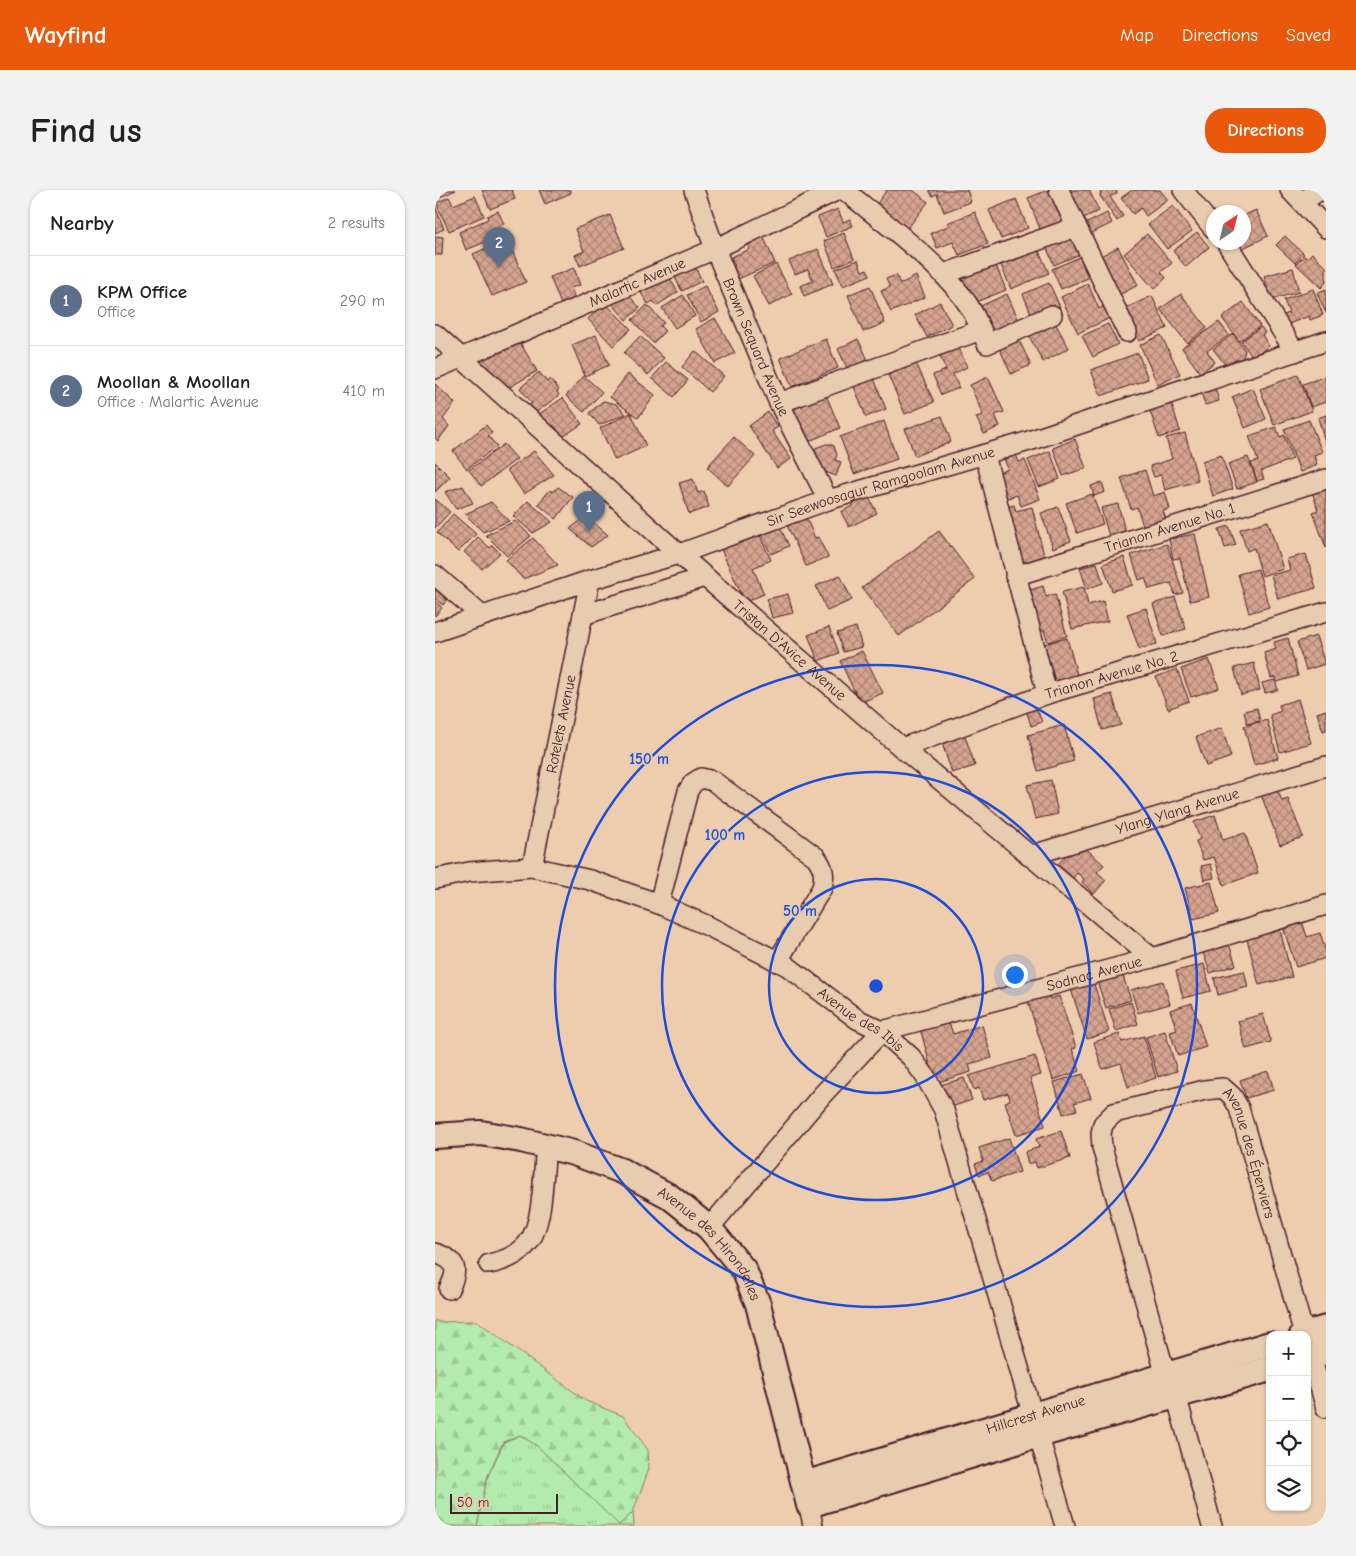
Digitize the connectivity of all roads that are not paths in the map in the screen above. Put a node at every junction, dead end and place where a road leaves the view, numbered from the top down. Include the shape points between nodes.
1 (694, 190) edge
2 (838, 190) edge
3 (843, 190) edge
4 (1059, 190) edge
5 (1183, 190) edge
6 (1326, 190) edge
7 (1296, 196) edge
8 (1206, 219) edge
9 (1076, 227) junction
10 (1326, 228) edge
11 (715, 249) junction
12 (1230, 250) edge
13 (944, 274) junction
14 (1052, 315) dead end
15 (981, 330) junction
16 (1127, 332) dead end
17 (435, 334) edge
18 (1326, 341) edge
19 (1295, 352) junction
20 (463, 358) junction
21 (435, 369) edge
22 (779, 403) junction
23 (985, 455) junction
24 (1326, 479) edge
25 (828, 500) junction
26 (679, 554) junction
27 (435, 575) edge
28 (1015, 576) junction
29 (705, 577) junction
30 (590, 580) junction
31 (1326, 612) edge
32 (583, 615) junction
33 (482, 616) junction
34 (435, 632) edge
35 (1047, 694) junction
36 (902, 748) junction
37 (1326, 766) edge
38 (1029, 856) junction
39 (532, 867) junction
40 (435, 879) edge
41 (659, 904) junction
42 (1326, 905) edge
43 (1152, 958) junction
44 (777, 962) junction
45 (881, 1031) junction
46 (435, 1136) edge
47 (545, 1146) junction
48 (709, 1228) junction
49 (435, 1253) edge
50 (489, 1264) dead end
51 (449, 1289) dead end
52 (1326, 1328) edge
53 (1302, 1331) edge
54 (1311, 1332) edge
55 (1266, 1346) edge
56 (1315, 1356) edge
57 (1266, 1370) edge
58 (1171, 1386) junction
59 (1326, 1408) edge
60 (1036, 1425) junction
61 (808, 1505) edge
62 (1065, 1526) edge
63 (1212, 1526) edge

1 - 11 street, Brown Sequard Avenue
2 - 11 street, Malartic Avenue
3 - 13 street
4 - 9 street
5 - 8 street
6 - 7 street
7 - 10 street
9 - 13 street
9 - 16 street
11 - 20 street, Malartic Avenue
11 - 22 street, Brown Sequard Avenue
12 - 19 street
13 - 15 street via 963,297
14 - 15 street via 987,344
15 - 22 street
17 - 20 street, Tristan D'Avice Avenue
18 - 19 street, Sir Seewoosagur Ramgoolam Avenue
19 - 23 street, Sir Seewoosagur Ramgoolam Avenue
20 - 21 street, Malartic Avenue
20 - 26 street, Tristan D'Avice Avenue
22 - 25 street, Brown Sequard Avenue
23 - 25 street, Sir Seewoosagur Ramgoolam Avenue
23 - 28 street
24 - 28 street, Trianon Avenue No. 1
25 - 26 street, Sir Seewoosagur Ramgoolam Avenue
26 - 29 street, Tristan D'Avice Avenue
26 - 30 street, Sir Seewoosagur Ramgoolam Avenue
27 - 33 street
28 - 35 street
29 - 32 street
29 - 36 street, Tristan D'Avice Avenue
30 - 32 street, Rotelets Avenue
30 - 33 street, Sir Seewoosagur Ramgoolam Avenue
31 - 35 street, Trianon Avenue No. 2
32 - 39 street, Rotelets Avenue
33 - 34 street, Sir Seewoosagur Ramgoolam Avenue
35 - 36 street, Trianon Avenue No. 2
36 - 38 street, Tristan D'Avice Avenue
37 - 38 street, Ylang Ylang Avenue
38 - 43 street, Tristan D'Avice Avenue
39 - 40 street, Avenue des Ibis via 469,872
39 - 41 street, Avenue des Ibis via 590,880
41 - 44 street, Avenue des Ibis
41 - 44 street via 689,791 701,778 713,781 816,857 822,865 825,875 822,888
42 - 43 street, Sodnac Avenue
43 - 45 street, Sodnac Avenue
44 - 45 street, Avenue des Ibis via 787,966 857,1019
45 - 48 street
45 - 60 street, Avenue des Ibis via 911,1057 944,1110
46 - 47 main road, Avenue des Hirondelles via 481,1133
47 - 48 main road, Avenue des Hirondelles via 622,1171 669,1196
47 - 50 street via 540,1213 530,1241 505,1261
48 - 61 main road, Avenue des Hirondelles via 744,1270 758,1304
49 - 51 street via 447,1257 455,1268
52 - 54 main road
53 - 58 street, Avenue des Éperviers via 1239,1108 1232,1096 1223,1088 1205,1090 1114,1113 1103,1124 1101,1147
55 - 58 main road, Hillcrest Avenue
56 - 59 street
57 - 58 main road, Hillcrest Avenue
58 - 60 main road, Hillcrest Avenue
58 - 63 street, Avenue des Éperviers
60 - 61 main road, Hillcrest Avenue
60 - 62 street, Avenue des Ibis

